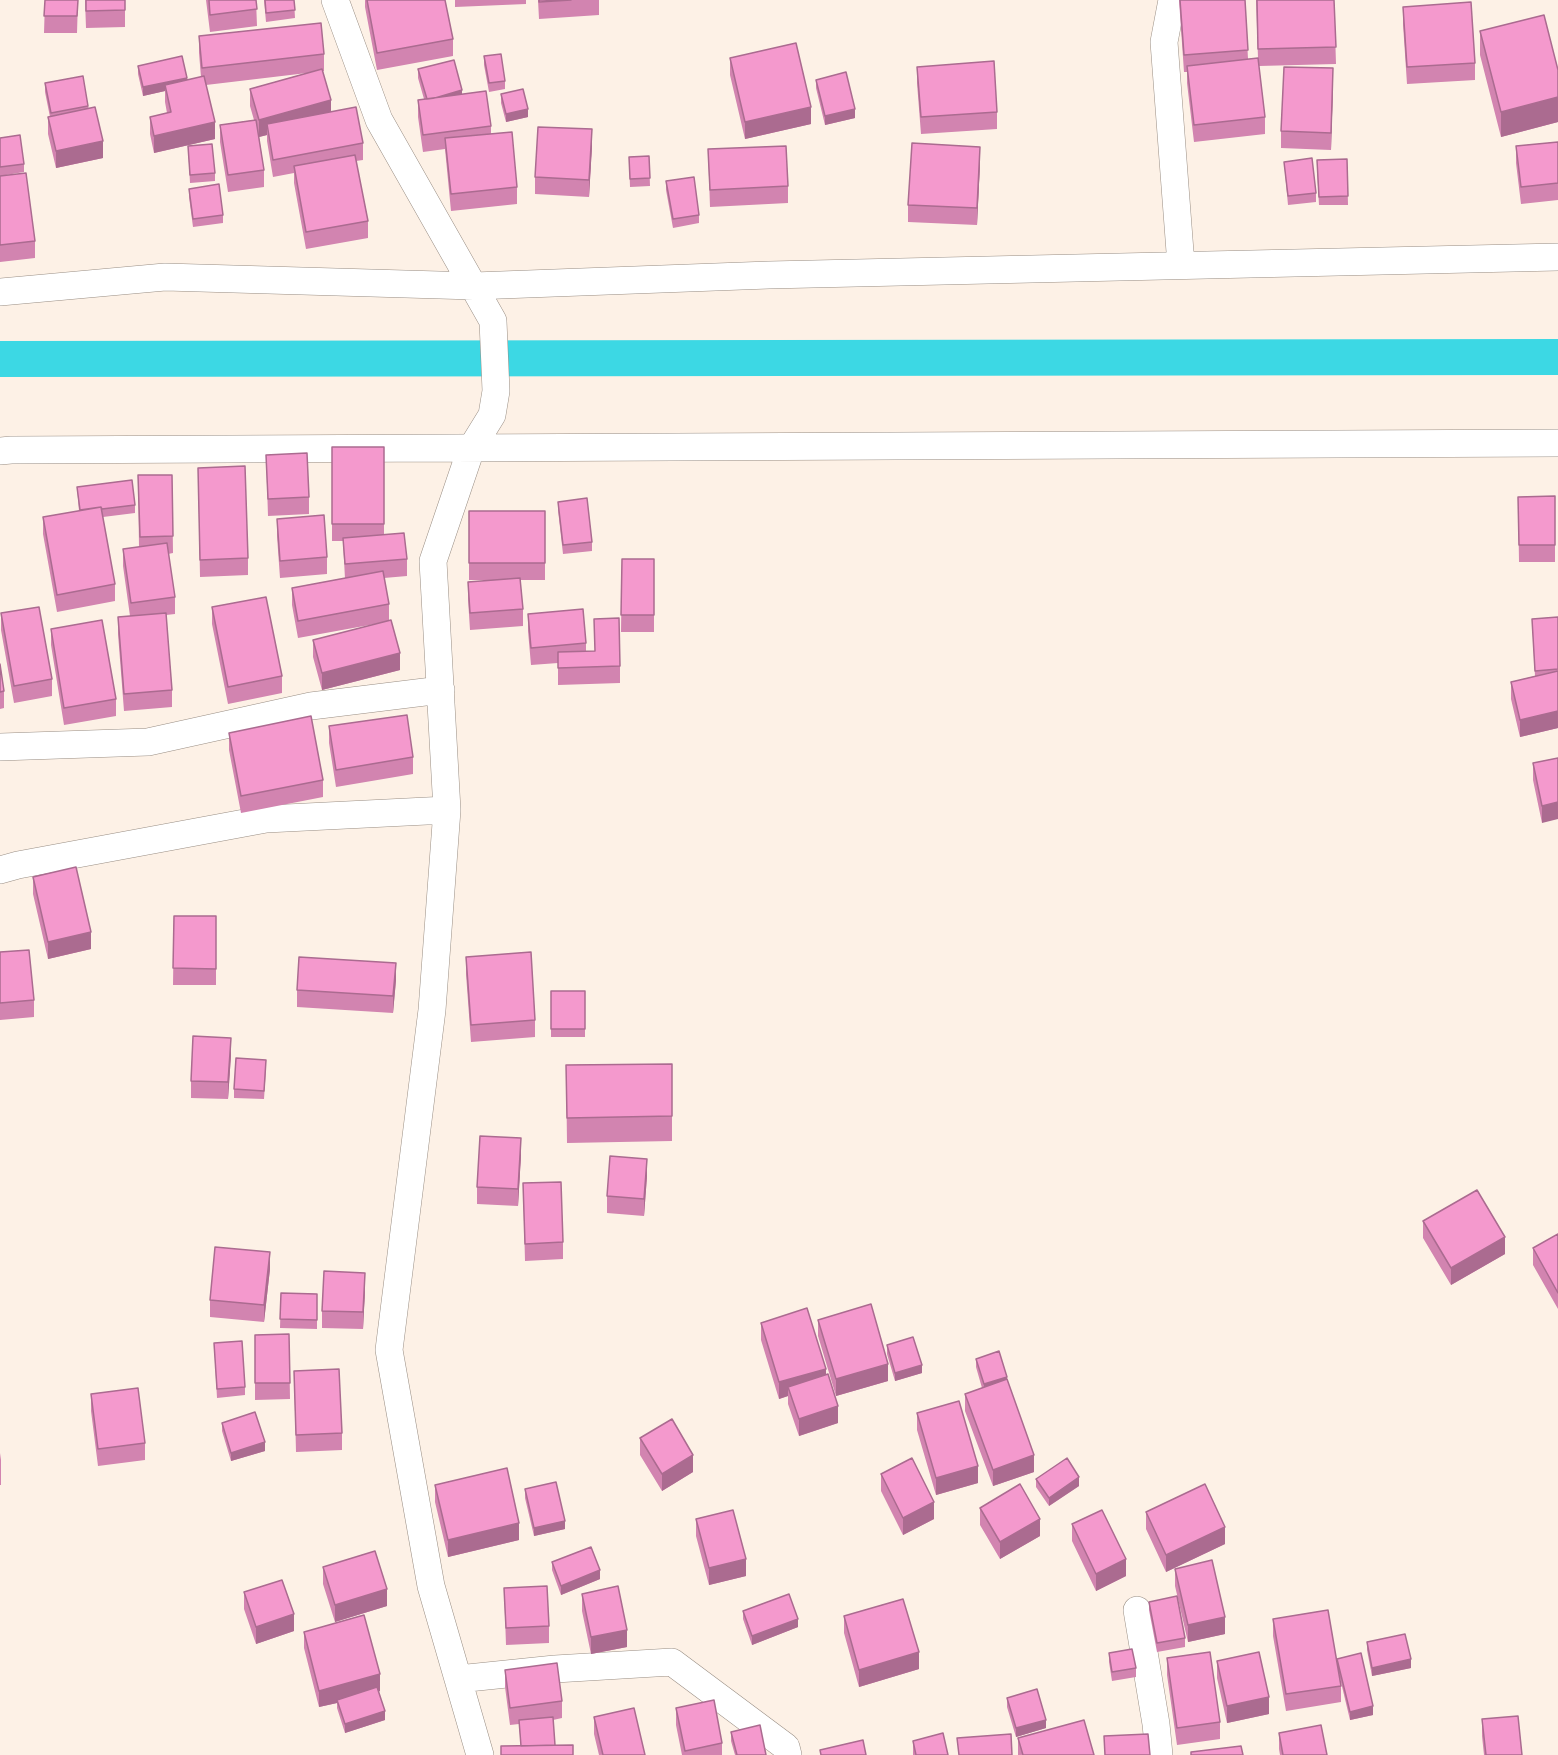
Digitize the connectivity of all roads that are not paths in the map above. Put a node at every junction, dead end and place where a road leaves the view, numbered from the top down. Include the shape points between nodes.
1 (335, 0) edge
2 (1172, 0) edge
3 (1558, 257) edge
4 (1181, 265) junction
5 (474, 286) junction
6 (0, 292) edge
7 (1558, 443) edge
8 (471, 449) junction
9 (0, 451) edge
10 (441, 690) junction
11 (0, 747) edge
12 (447, 810) junction
13 (0, 870) edge
14 (1137, 1610) dead end
15 (458, 1679) junction
16 (480, 1755) edge
17 (788, 1755) edge
18 (1159, 1755) edge

1 - 5 street via 379,120
2 - 4 street via 1164,42
3 - 4 street
4 - 5 street via 769,274
5 - 6 street via 165,277
5 - 8 street via 493,321 496,391 492,415
7 - 8 street
8 - 9 street
8 - 10 street via 433,561
10 - 11 street via 310,706 148,742
10 - 12 street
12 - 13 street via 266,819
12 - 15 street via 432,1010 389,1350 431,1586
14 - 18 street
15 - 16 street
15 - 17 street via 672,1662 786,1747

